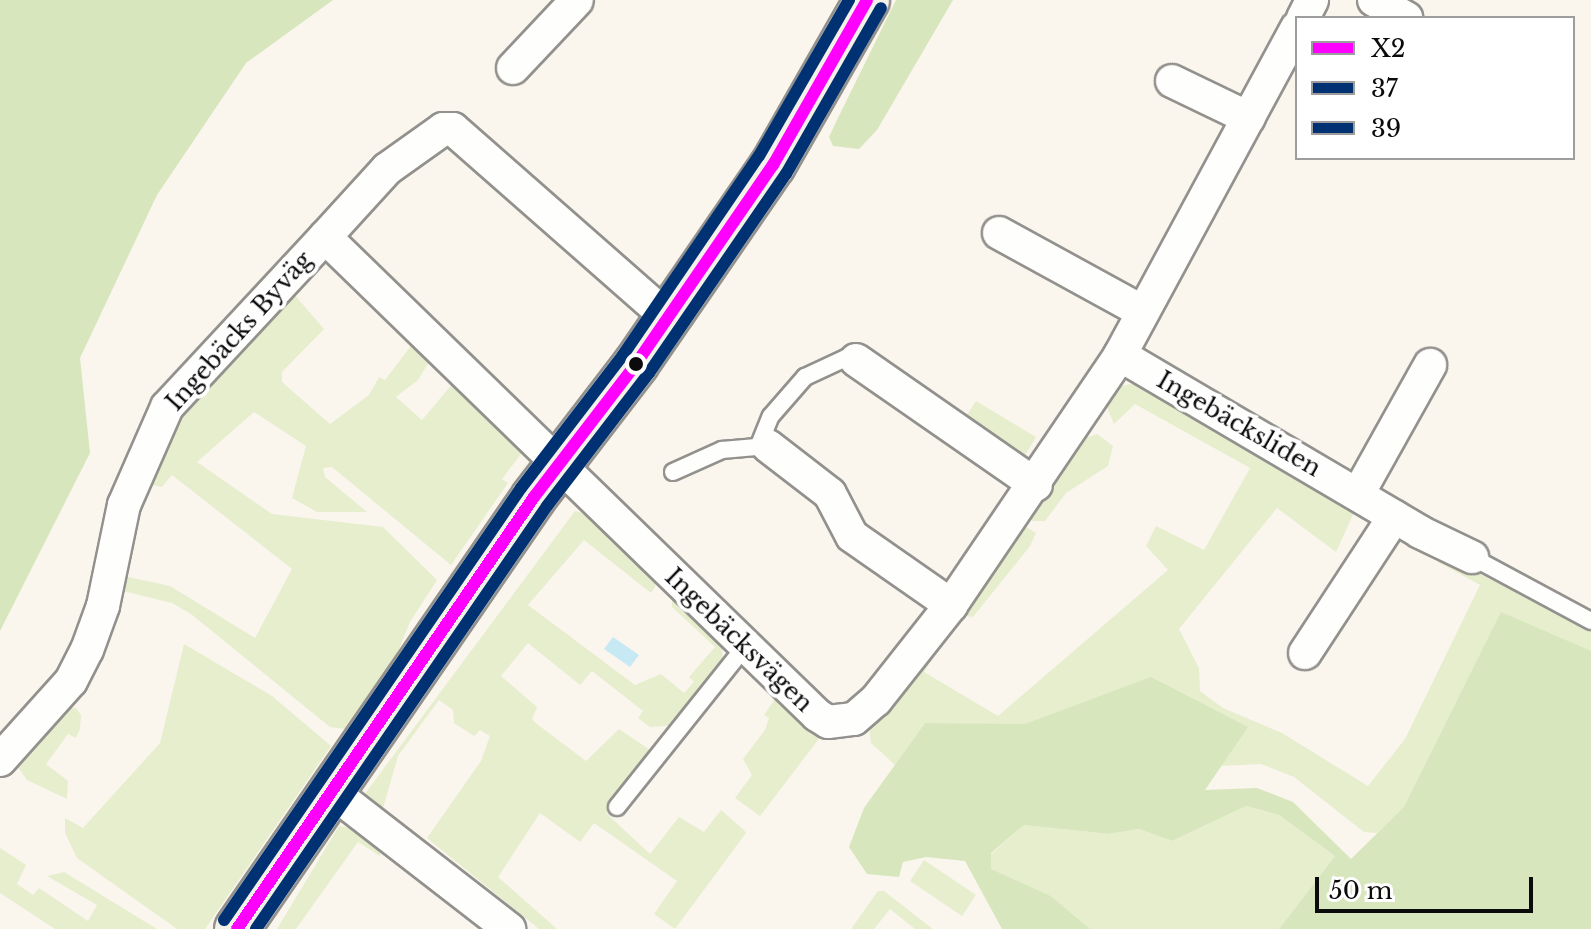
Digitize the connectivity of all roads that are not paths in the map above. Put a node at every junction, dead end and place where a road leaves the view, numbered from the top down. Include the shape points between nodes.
1 (577, 0) edge
2 (867, 0) edge
3 (1374, 0) edge
4 (1402, 16) edge
5 (1295, 32) edge
6 (513, 68) dead end
7 (1172, 81) dead end
8 (1249, 118) junction
9 (999, 233) dead end
10 (325, 237) junction
11 (1143, 312) junction
12 (668, 318) junction
13 (1120, 355) junction
14 (856, 360) joint
15 (1430, 365) dead end
16 (763, 446) junction
17 (561, 464) junction
18 (673, 472) dead end
19 (1036, 485) junction
20 (1358, 494) junction
21 (1394, 517) junction
22 (1472, 557) joint
23 (951, 605) junction
24 (1591, 621) edge
25 (744, 648) junction
26 (1305, 653) dead end
27 (0, 760) edge
28 (330, 790) junction
29 (617, 807) dead end
30 (237, 929) edge
31 (509, 929) edge

1 - 6 street
2 - 12 main road via 773,165
3 - 4 street
5 - 8 street, Ingebäcksvägen
7 - 8 street
8 - 11 street, Ingebäcksvägen
9 - 11 street
10 - 12 street via 387,169 443,129 453,129
10 - 17 street, Ingebäcks Byväg
10 - 27 street, Ingebäcks Byväg via 167,407 124,505 103,606 87,650 71,681
11 - 13 street, Ingebäcksvägen
12 - 17 main road
13 - 19 street, Ingebäcksvägen
13 - 20 street, Ingebäcksliden
14 - 16 lane via 846,358 805,377 771,416
14 - 19 street
15 - 20 street
16 - 18 lane via 722,450
16 - 23 street via 830,494 852,536
17 - 25 street, Ingebäcksvägen
17 - 28 main road
19 - 23 street, Ingebäcksvägen
20 - 21 street, Ingebäcksliden
21 - 22 street, Ingebäcksliden
21 - 26 street
22 - 24 lane, Ingebäcksliden
23 - 25 street, Ingebäcksvägen via 876,700 842,723 817,715
25 - 29 lane
28 - 30 main road
28 - 31 street

